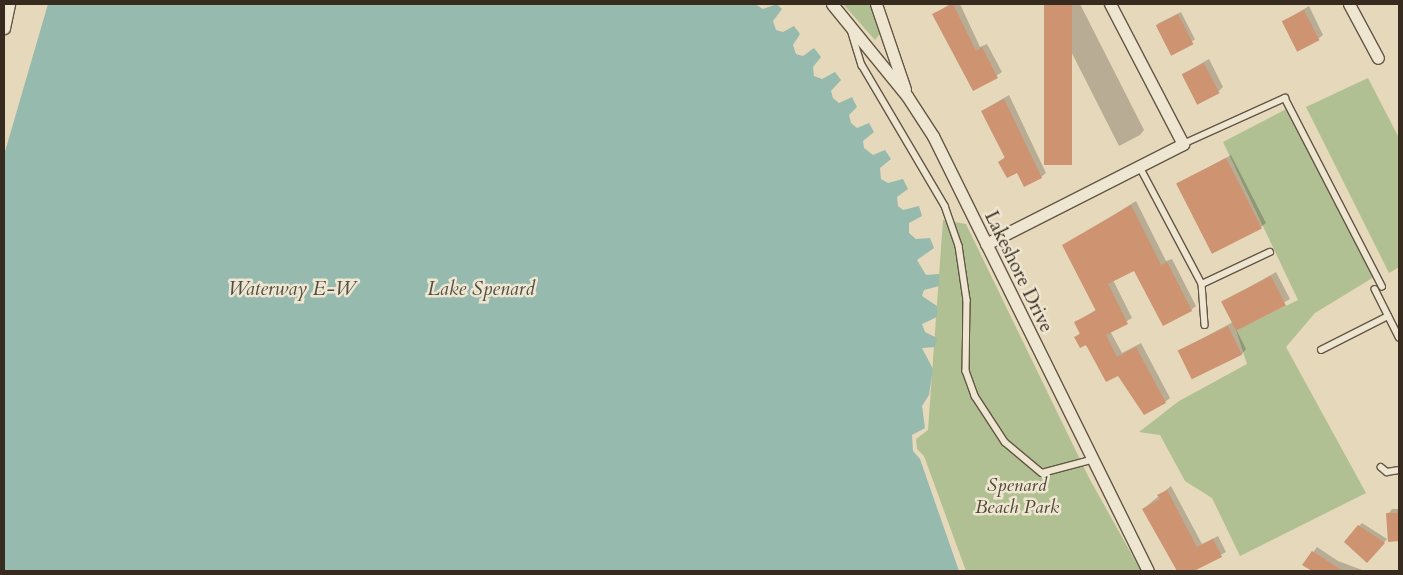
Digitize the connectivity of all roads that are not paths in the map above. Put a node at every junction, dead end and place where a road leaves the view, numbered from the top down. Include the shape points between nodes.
1 (9, 4) edge
2 (832, 4) edge
3 (876, 4) edge
4 (1110, 4) edge
5 (1349, 4) edge
6 (848, 22) junction
7 (4, 28) edge
8 (1378, 58) dead end
9 (907, 96) junction
10 (1183, 144) junction
11 (1140, 167) junction
12 (986, 244) junction
13 (1270, 252) dead end
14 (1202, 284) junction
15 (1382, 286) dead end
16 (1375, 289) dead end
17 (1388, 316) junction
18 (1205, 325) dead end
19 (1399, 337) edge
20 (1321, 350) dead end
21 (1091, 460) junction
22 (1381, 467) dead end
23 (1399, 470) edge
24 (1148, 571) edge

1 - 7 street
2 - 6 street, Lakeshore Drive
3 - 9 street
4 - 10 street
5 - 8 street
6 - 9 street, Lakeshore Drive
6 - 21 lane via 862,65 944,206 959,246 967,300 966,371 975,396 1005,442 1042,473
9 - 12 street, Lakeshore Drive
10 - 11 street
10 - 15 lane via 1285,98
11 - 12 street
11 - 14 lane
12 - 21 street, Lakeshore Drive
13 - 14 lane
14 - 18 lane
16 - 17 lane
17 - 19 lane
17 - 20 lane
21 - 24 street, Lakeshore Drive
22 - 23 lane via 1388,472

